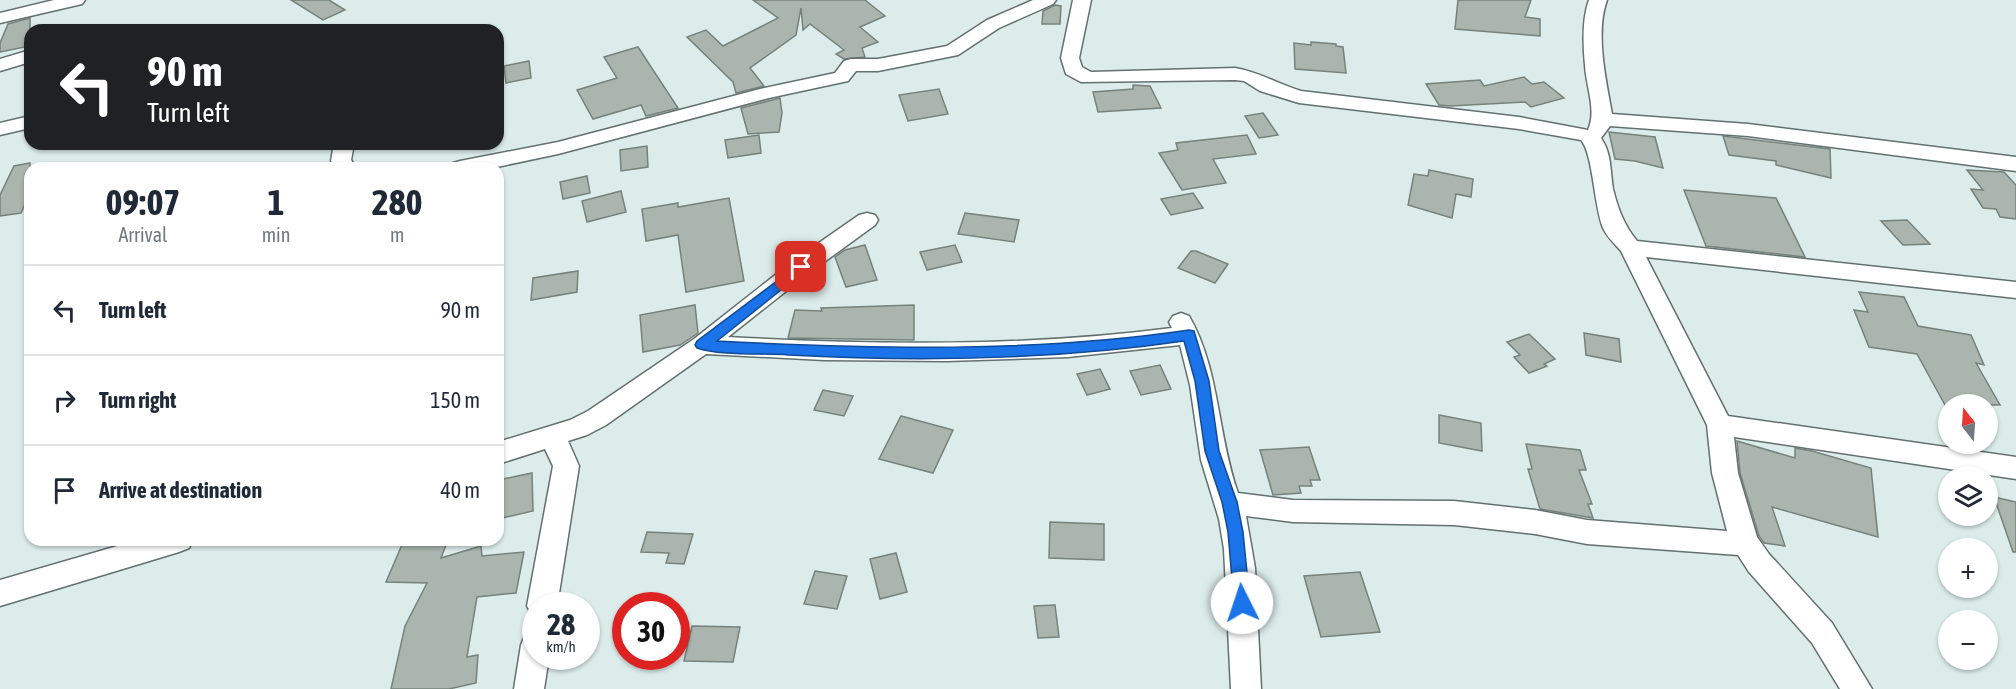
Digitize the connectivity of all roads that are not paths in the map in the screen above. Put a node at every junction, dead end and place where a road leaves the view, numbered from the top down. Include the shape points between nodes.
1 (76, 0) edge
2 (1047, 0) edge
3 (1082, 0) edge
4 (1598, 0) edge
5 (0, 18) edge
6 (24, 58) edge
7 (0, 64) edge
8 (1603, 119) junction
9 (24, 123) edge
10 (0, 129) edge
11 (1594, 142) junction
12 (489, 162) edge
13 (2016, 164) edge
14 (867, 220) dead end
15 (1630, 248) junction
16 (2016, 290) edge
17 (702, 345) junction
18 (1720, 426) junction
19 (553, 436) junction
20 (504, 451) edge
21 (2016, 468) edge
22 (1229, 502) junction
23 (1746, 544) junction
24 (157, 546) edge
25 (0, 592) edge
26 (544, 592) edge
27 (532, 670) edge
28 (529, 689) edge
29 (1246, 689) edge
30 (1857, 689) edge

1 - 5 street
2 - 12 street via 993,24 952,51 878,66 851,65 841,77
3 - 11 street via 1070,58 1073,70 1088,78 1235,74 1249,76 1299,98 1539,126 1578,133
4 - 8 street via 1594,11 1594,66
6 - 7 street
8 - 11 street
8 - 13 street via 1748,130
9 - 10 street
11 - 15 street via 1614,228
14 - 17 street
15 - 16 street
15 - 18 street
17 - 19 street via 597,418
17 - 22 street via 826,352 966,353 1128,344 1185,328 1202,381 1212,451
18 - 21 street
18 - 23 street via 1725,473
19 - 20 street
19 - 26 street via 566,466
22 - 23 street via 1293,511 1454,513 1587,532
22 - 29 street via 1241,582
23 - 30 street via 1822,633
24 - 25 street
27 - 28 street

